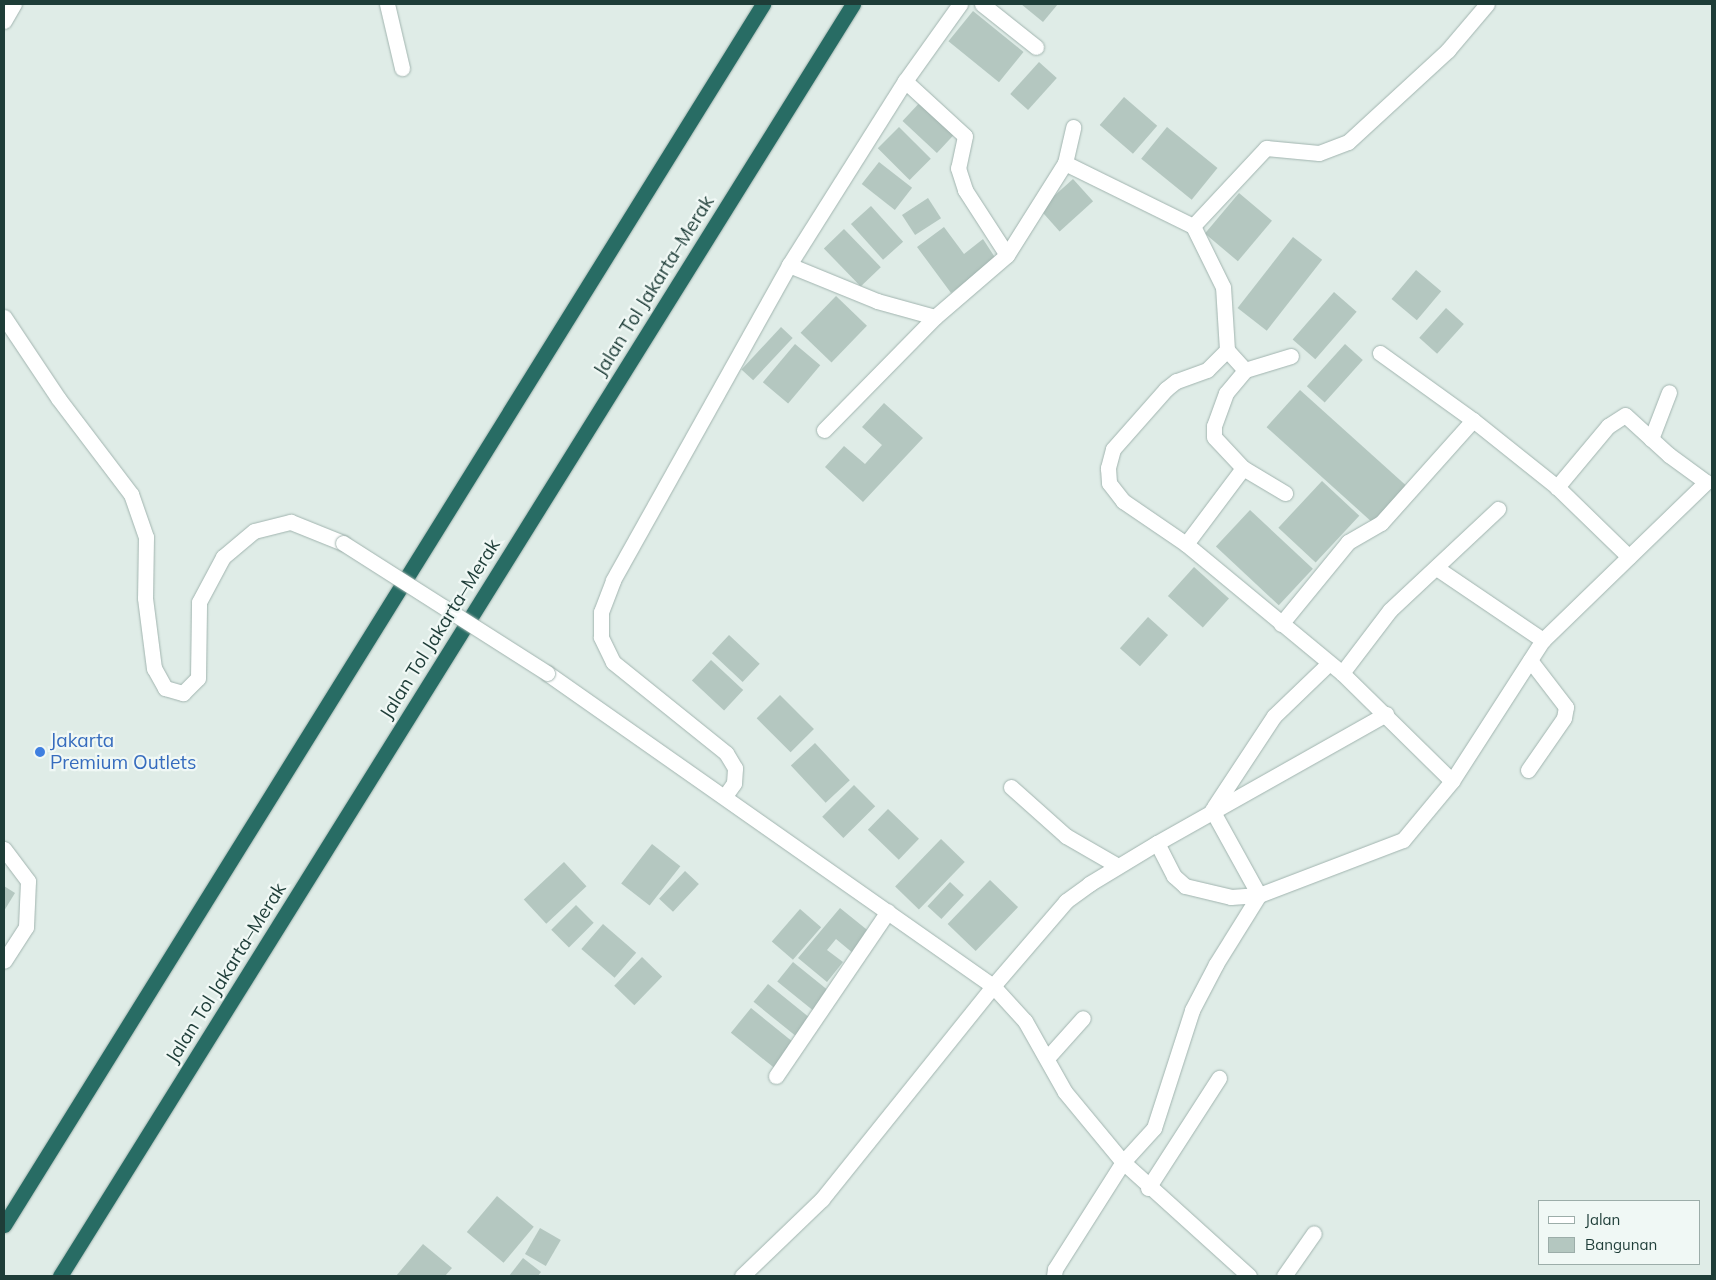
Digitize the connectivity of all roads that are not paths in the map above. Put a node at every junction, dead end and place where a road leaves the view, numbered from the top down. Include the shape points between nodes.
1 (14, 4) edge
2 (387, 4) edge
3 (763, 4) edge
4 (853, 4) edge
5 (960, 4) edge
6 (982, 4) edge
7 (1487, 4) edge
8 (4, 21) edge
9 (1036, 47) dead end
10 (402, 68) dead end
11 (904, 81) junction
12 (1073, 127) dead end
13 (1065, 163) junction
14 (1194, 226) junction
15 (1007, 255) junction
16 (789, 265) junction
17 (4, 317) edge
18 (935, 317) junction
19 (1227, 350) junction
20 (1380, 353) dead end
21 (1291, 356) dead end
22 (1245, 370) junction
23 (1669, 392) dead end
24 (1472, 420) junction
25 (824, 430) dead end
26 (1651, 440) junction
27 (1242, 468) junction
28 (1709, 486) edge
29 (1557, 488) junction
30 (1284, 493) dead end
31 (1498, 509) dead end
32 (1186, 544) junction
33 (1629, 557) junction
34 (1438, 568) junction
35 (1281, 624) junction
36 (1543, 640) junction
37 (1530, 660) junction
38 (1329, 663) junction
39 (1342, 673) junction
40 (1386, 714) junction
41 (1528, 770) dead end
42 (1452, 781) junction
43 (1011, 786) dead end
44 (725, 796) junction
45 (1212, 810) junction
46 (1157, 843) junction
47 (4, 849) edge
48 (1118, 866) junction
49 (1259, 895) junction
50 (888, 911) junction
51 (4, 960) edge
52 (993, 986) junction
53 (1083, 1018) dead end
54 (1048, 1057) junction
55 (776, 1076) dead end
56 (1219, 1078) dead end
57 (1123, 1162) junction
58 (1148, 1188) junction
59 (4, 1225) edge
60 (1314, 1233) dead end
61 (60, 1276) edge
62 (742, 1276) edge
63 (1054, 1276) edge
64 (1249, 1276) edge
65 (1284, 1276) edge

1 - 8 street
2 - 10 street
3 - 59 highway
4 - 61 highway, Jalan Tol Jakarta–Merak
5 - 11 street
6 - 9 street
7 - 14 street via 1448,50 1348,142 1319,153 1266,148
11 - 15 street via 965,136 958,168 965,190
11 - 16 street
12 - 13 street
13 - 14 street
13 - 15 street
14 - 19 street via 1223,287
15 - 18 street
16 - 18 street via 877,301
16 - 44 street via 613,580 602,612 601,637 613,662 731,760 735,768 734,782
17 - 44 street, bridge via 58,398 132,494 146,538 145,598 154,668 165,688 183,693 198,678 199,602 223,557 254,531 291,522 343,543 547,673
18 - 25 street
19 - 22 street
19 - 32 street via 1207,370 1176,380 1166,389 1113,449 1108,468 1109,483 1123,501
20 - 24 street
21 - 22 street
22 - 27 street via 1226,393 1214,426 1214,437
23 - 26 street
24 - 29 street
24 - 35 street via 1380,523 1348,542
26 - 28 street
26 - 29 street via 1629,416 1618,417
27 - 30 street
27 - 32 street
28 - 33 street
29 - 33 street
31 - 34 street
32 - 35 street
33 - 36 street
34 - 36 street
34 - 39 street via 1390,610
35 - 38 street
36 - 37 street
37 - 41 street via 1566,707 1564,718
37 - 42 street
38 - 39 street
38 - 45 street via 1274,716
39 - 40 street
40 - 42 street
40 - 45 street
42 - 49 street via 1403,840
43 - 48 street via 1066,836
44 - 50 street
45 - 46 street
45 - 49 street
46 - 48 street
46 - 49 street via 1174,876 1185,886 1231,897
47 - 51 street via 28,881 26,927
48 - 52 street via 1066,901
49 - 57 street via 1192,1010 1154,1128
50 - 52 street
50 - 55 street
52 - 54 street via 1026,1021
52 - 62 street via 822,1199
53 - 54 street
54 - 57 street via 1065,1092
56 - 58 street
57 - 58 street
57 - 63 street via 1055,1269
58 - 64 street
60 - 65 street

